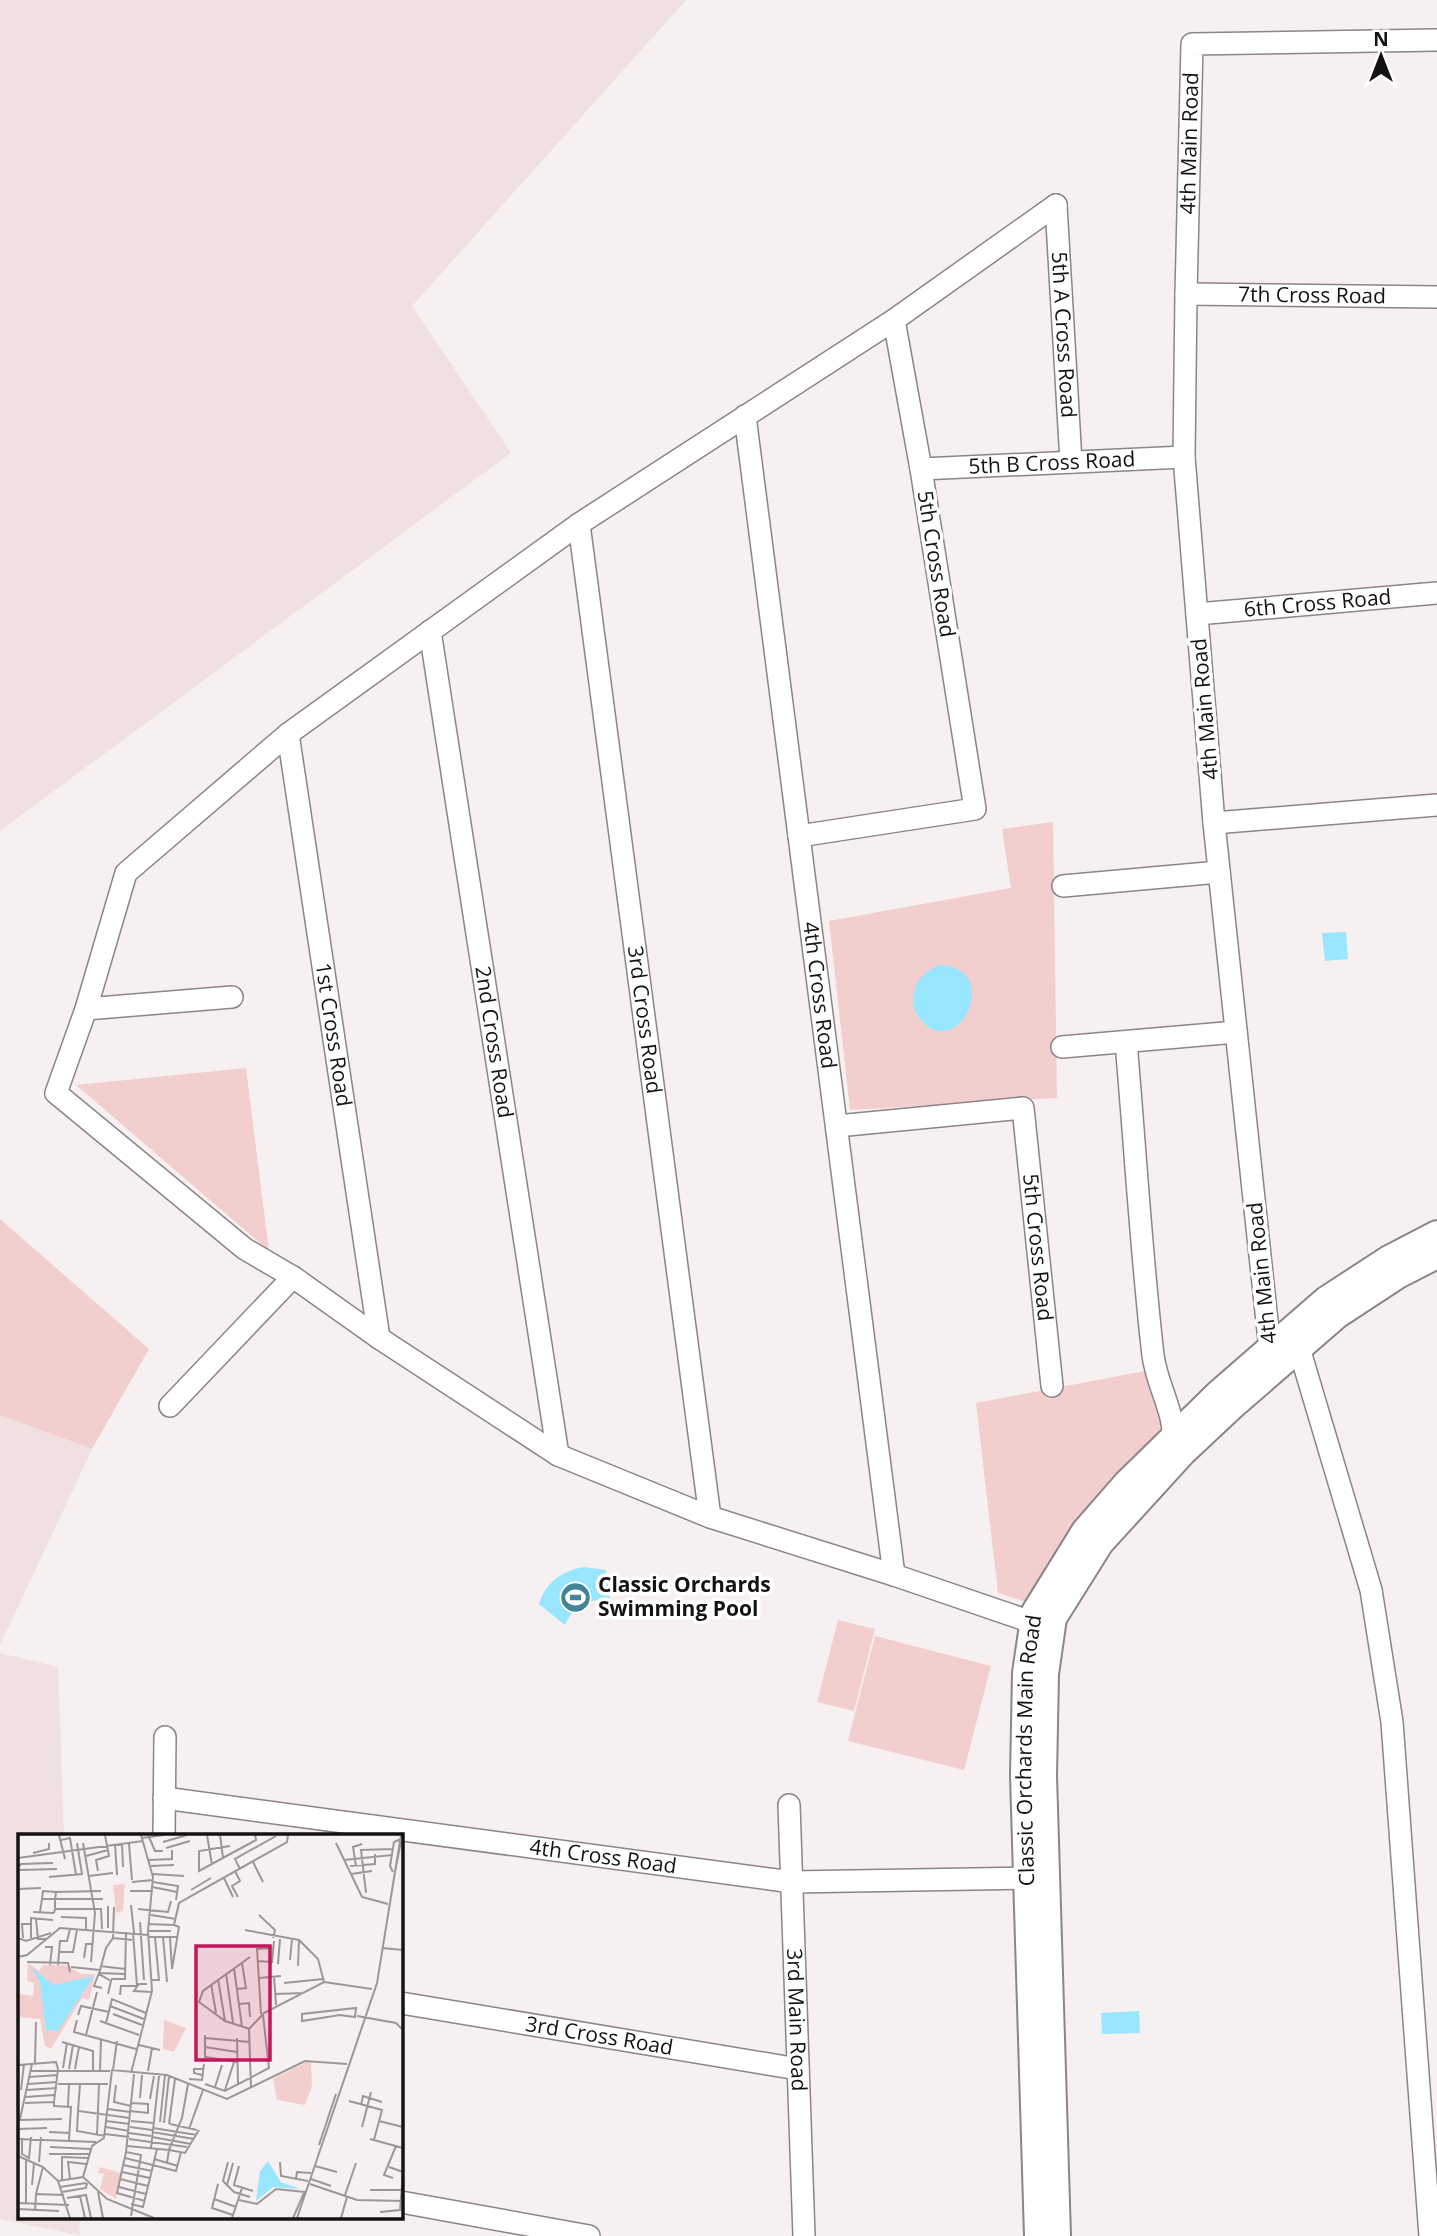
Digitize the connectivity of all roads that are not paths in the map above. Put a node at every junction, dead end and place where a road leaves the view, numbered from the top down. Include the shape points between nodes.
1 (1437, 40) edge
2 (1185, 293) junction
3 (1437, 297) edge
4 (894, 320) junction
5 (745, 416) junction
6 (1184, 457) junction
7 (1071, 462) junction
8 (920, 469) junction
9 (579, 524) junction
10 (1437, 593) edge
11 (1197, 614) junction
12 (430, 631) junction
13 (288, 734) junction
14 (1437, 805) edge
15 (1214, 823) junction
16 (799, 836) junction
17 (1219, 872) junction
18 (1063, 886) dead end
19 (232, 997) dead end
20 (86, 1009) junction
21 (1236, 1032) junction
22 (1126, 1042) junction
23 (1062, 1047) dead end
24 (836, 1126) junction
25 (1437, 1234) edge
26 (1437, 1255) edge
27 (293, 1277) junction
28 (379, 1338) junction
29 (1299, 1348) junction
30 (1271, 1360) junction
31 (1052, 1386) dead end
32 (170, 1406) dead end
33 (1174, 1434) junction
34 (558, 1455) junction
35 (1171, 1464) junction
36 (710, 1517) junction
37 (894, 1576) junction
38 (1043, 1625) junction
39 (165, 1737) dead end
40 (164, 1798) junction
41 (789, 1805) dead end
42 (164, 1834) edge
43 (1036, 1878) junction
44 (792, 1882) junction
45 (402, 2003) edge
46 (798, 2069) junction
47 (402, 2202) edge
48 (589, 2236) edge
49 (804, 2236) edge
50 (1038, 2236) edge
51 (1057, 2236) edge
52 (1430, 2236) edge

1 - 2 street, 4th Main Road via 1192,44
2 - 3 street, 7th Cross Road
2 - 6 street, 4th Main Road
4 - 5 street
4 - 7 street, 5th A Cross Road via 1056,205
4 - 8 street, 5th Cross Road
5 - 9 street
5 - 16 street, 4th Cross Road
6 - 7 street, 5th B Cross Road
6 - 11 street, 4th Main Road
7 - 8 street, 5th B Cross Road
8 - 16 street, 5th Cross Road via 975,809
9 - 12 street
9 - 36 street, 3rd Cross Road
10 - 11 street, 6th Cross Road
11 - 15 street, 4th Main Road
12 - 13 street
12 - 34 street, 2nd Cross Road
13 - 20 street via 126,873
13 - 28 street, 1st Cross Road
14 - 15 street
15 - 17 street, 4th Main Road
16 - 24 street, 4th Cross Road
17 - 18 street
17 - 21 street, 4th Main Road
19 - 20 street
20 - 27 street via 56,1093 245,1249
21 - 22 street
21 - 30 street, 4th Main Road
22 - 23 street
22 - 33 street via 1154,1359
24 - 31 street, 5th Cross Road via 1023,1108
24 - 37 street, 4th Cross Road
25 - 30 street, Classic Orchards Main Road via 1356,1279 1316,1308
26 - 29 street, Classic Orchards Main Road via 1367,1294
27 - 28 street
27 - 32 street
28 - 34 street
29 - 30 street, Classic Orchards Main Road
29 - 52 street via 1371,1590 1392,1722
30 - 33 street, Classic Orchards Main Road via 1219,1393
30 - 35 street, Classic Orchards Main Road via 1231,1407
33 - 35 street
33 - 38 street, Classic Orchards Main Road via 1085,1531 1035,1612
34 - 36 street
35 - 38 street, Classic Orchards Main Road via 1100,1542 1053,1618
36 - 37 street
37 - 38 street
38 - 43 street, Classic Orchards Main Road via 1026,1686 1024,1776
39 - 40 street
40 - 42 street
40 - 44 street, 4th Cross Road
41 - 44 street, 3rd Main Road
43 - 44 street, 4th Cross Road
43 - 50 street, Classic Orchards Main Road
43 - 51 street, Classic Orchards Main Road
44 - 46 street, 3rd Main Road
45 - 46 street, 3rd Cross Road
46 - 49 street, 3rd Main Road
47 - 48 street

